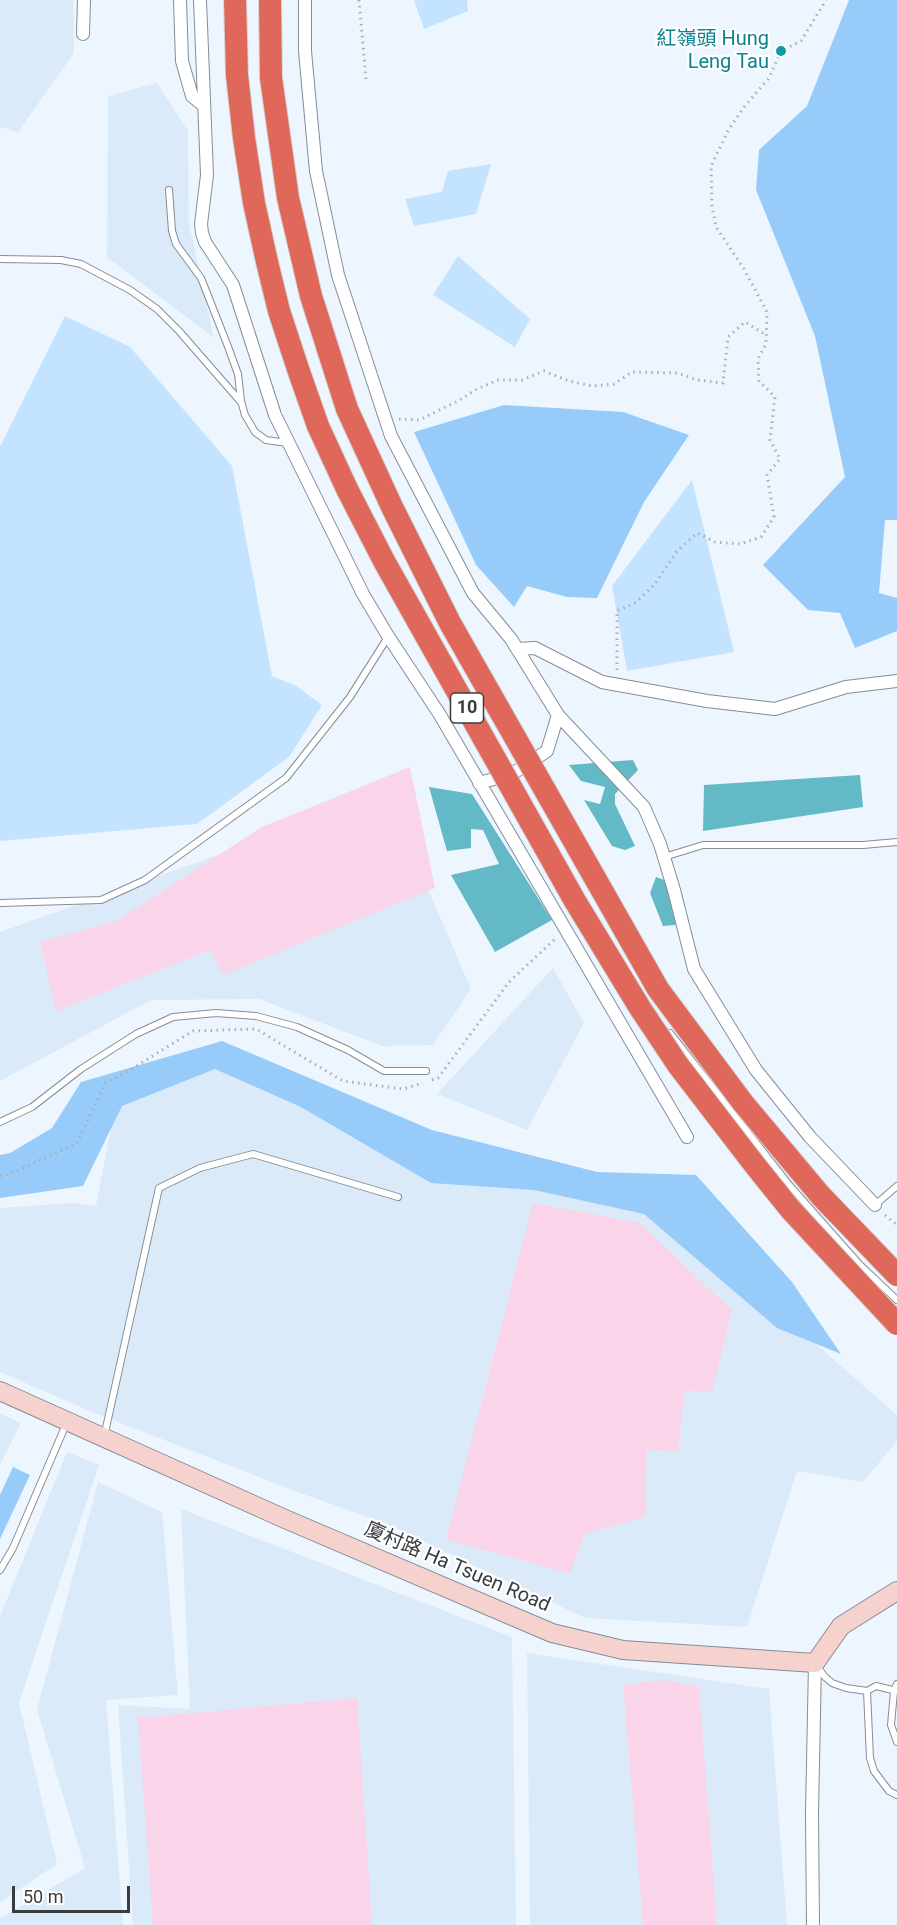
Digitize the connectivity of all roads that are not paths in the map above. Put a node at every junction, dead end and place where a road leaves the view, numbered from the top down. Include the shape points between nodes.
1 (84, 0) edge
2 (180, 0) edge
3 (200, 0) edge
4 (235, 0) edge
5 (270, 0) edge
6 (305, 0) edge
7 (83, 34) dead end
8 (203, 105) junction
9 (170, 190) dead end
10 (0, 259) edge
11 (241, 401) junction
12 (289, 443) junction
13 (388, 636) junction
14 (518, 649) junction
15 (897, 681) edge
16 (558, 715) junction
17 (512, 774) junction
18 (479, 783) junction
19 (529, 804) dead end
20 (897, 842) edge
21 (664, 857) junction
22 (0, 903) edge
23 (667, 1029) dead end
24 (426, 1071) dead end
25 (0, 1122) edge
26 (687, 1137) dead end
27 (897, 1186) edge
28 (398, 1197) dead end
29 (875, 1205) joint
30 (897, 1275) edge
31 (897, 1300) edge
32 (897, 1324) edge
33 (0, 1391) edge
34 (67, 1421) junction
35 (104, 1438) junction
36 (0, 1570) edge
37 (897, 1591) edge
38 (815, 1663) junction
39 (896, 1689) edge
40 (867, 1691) junction
41 (897, 1742) edge
42 (897, 1796) edge
43 (813, 1925) edge

1 - 7 street
2 - 8 street via 182,61 192,96
3 - 8 street
4 - 32 highway, 10, bridge via 244,138 267,262 279,311 318,426 347,489 605,953 640,1008 678,1065 791,1210
5 - 30 highway, 10, bridge via 271,78 288,198 311,296 347,409 392,507 450,623 658,989 743,1103 821,1196
6 - 14 street via 305,51 316,171 338,275 385,419 473,593
8 - 12 street via 207,174 202,233 233,285 275,416
9 - 11 lane via 176,244 201,278 238,374
10 - 11 lane via 81,264 130,290 180,331
11 - 12 lane via 244,415 255,432 266,440
12 - 13 street via 363,594
13 - 18 street
13 - 22 lane via 350,697 286,778 145,880 101,900
14 - 15 street via 536,648 602,682 775,709 846,687
14 - 16 street
16 - 17 street via 548,750
16 - 21 street via 644,807
17 - 18 street
17 - 19 lane
18 - 26 street
20 - 21 lane via 703,845
21 - 29 street via 694,969 756,1070 810,1137
23 - 31 lane via 790,1186 860,1265
24 - 25 lane via 384,1071 297,1027 256,1016 216,1013 173,1017 136,1034 32,1107
27 - 29 lane
28 - 35 lane via 253,1154 200,1168 159,1188
33 - 34 street, 廈村路 Ha Tsuen Road
34 - 35 street, 廈村路 Ha Tsuen Road
34 - 36 lane
35 - 38 street, 廈村路 Ha Tsuen Road via 552,1633 623,1650
37 - 38 street via 841,1626
38 - 40 lane via 832,1683
38 - 43 street
39 - 40 lane via 876,1686
39 - 41 lane via 891,1725
40 - 42 lane via 874,1772

